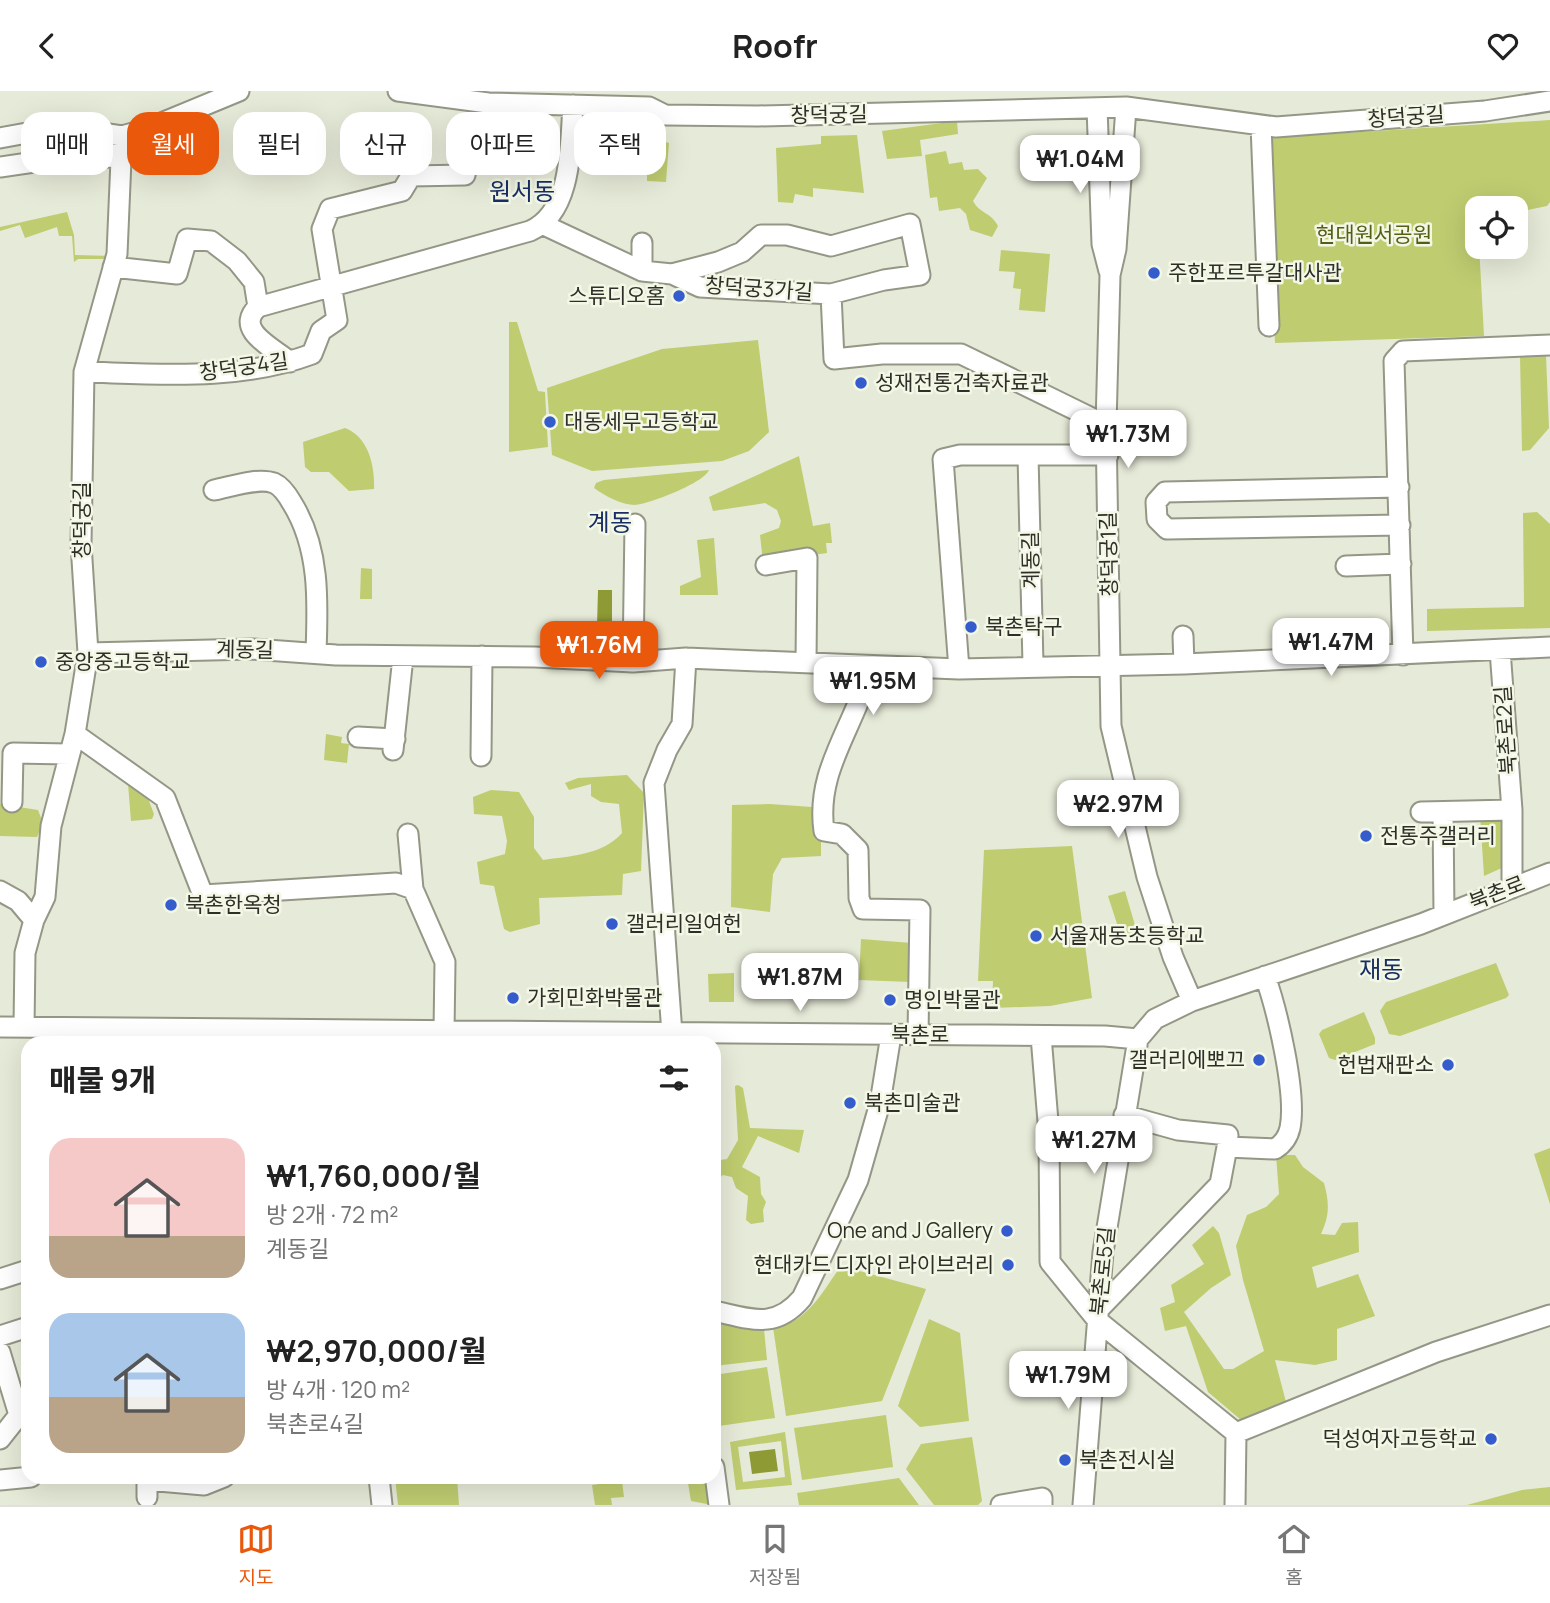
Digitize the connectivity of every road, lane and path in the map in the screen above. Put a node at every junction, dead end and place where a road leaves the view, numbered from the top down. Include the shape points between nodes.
1 (239, 91) edge
2 (398, 91) edge
3 (1550, 101) edge
4 (488, 103) junction
5 (573, 105) junction
6 (1126, 107) junction
7 (1097, 108) junction
8 (1261, 125) junction
9 (122, 136) junction
10 (0, 138) edge
11 (120, 158) junction
12 (0, 167) edge
13 (544, 225) junction
14 (642, 243) dead end
15 (113, 267) junction
16 (642, 271) junction
17 (672, 274) junction
18 (1110, 275) junction
19 (331, 287) junction
20 (831, 294) junction
21 (258, 307) junction
22 (1269, 326) dead end
23 (1550, 345) edge
24 (290, 362) junction
25 (84, 372) junction
26 (1106, 425) junction
27 (1028, 455) junction
28 (1108, 455) junction
29 (1399, 487) junction
30 (214, 490) dead end
31 (635, 524) dead end
32 (1400, 526) junction
33 (1401, 564) junction
34 (766, 565) dead end
35 (1346, 566) dead end
36 (1183, 636) dead end
37 (1550, 647) edge
38 (1500, 650) junction
39 (316, 652) junction
40 (88, 653) junction
41 (1403, 655) junction
42 (482, 656) junction
43 (403, 657) junction
44 (686, 658) junction
45 (633, 662) junction
46 (806, 662) junction
47 (1184, 664) junction
48 (1033, 665) junction
49 (1110, 665) junction
50 (865, 666) junction
51 (959, 669) junction
52 (75, 734) junction
53 (358, 737) dead end
54 (69, 754) junction
55 (481, 757) dead end
56 (12, 802) dead end
57 (1512, 810) junction
58 (1421, 812) dead end
59 (1443, 813) junction
60 (408, 834) dead end
61 (1550, 873) edge
62 (1512, 888) junction
63 (413, 889) junction
64 (0, 891) edge
65 (1444, 914) junction
66 (34, 920) junction
67 (1265, 977) junction
68 (1192, 1000) junction
69 (0, 1027) edge
70 (24, 1027) junction
71 (444, 1032) junction
72 (672, 1034) junction
73 (891, 1035) junction
74 (918, 1035) junction
75 (506, 1036) edge
76 (604, 1036) edge
77 (1041, 1036) junction
78 (1138, 1039) junction
79 (1124, 1115) junction
80 (1227, 1141) junction
81 (21, 1272) edge
82 (0, 1279) edge
83 (721, 1312) edge
84 (1099, 1314) junction
85 (1550, 1315) edge
86 (21, 1329) edge
87 (0, 1336) edge
88 (0, 1352) edge
89 (21, 1409) edge
90 (21, 1416) edge
91 (1236, 1433) junction
92 (0, 1440) edge
93 (21, 1478) edge
94 (0, 1480) edge
95 (148, 1484) edge
96 (380, 1484) edge
97 (716, 1484) edge
98 (147, 1497) dead end
99 (1042, 1501) edge
100 (382, 1505) edge
101 (719, 1505) edge
102 (1001, 1505) edge
103 (1083, 1505) edge
104 (1235, 1505) edge

1 - 9 street
2 - 4 street, 창덕궁길
3 - 8 street, 창덕궁길 via 1485,111
4 - 5 street, 창덕궁길
4 - 19 street, 창덕궁4길 via 480,149 470,152 465,175 411,176 402,191 330,209 322,229
5 - 7 street, 창덕궁길 via 649,107 665,115 758,116
5 - 13 street via 567,171 560,198
6 - 7 street, 창덕궁길
6 - 8 street, 창덕궁길
6 - 18 street, 창덕궁1길 via 1116,249
7 - 18 street, 창덕궁1길 via 1102,244
8 - 22 street
9 - 10 street via 60,127
9 - 11 street, 창덕궁길
11 - 12 street via 82,155
11 - 15 street, 창덕궁길
13 - 16 street, 창덕궁3가길
13 - 19 street
14 - 16 street
15 - 21 street via 177,275 187,239 211,241 254,282
15 - 25 street, 창덕궁길
16 - 17 street, 창덕궁3가길
17 - 20 street, 창덕궁3가길 via 699,287
17 - 20 street, 창덕궁3가길 via 742,252 761,235 787,235 831,246 910,224 920,275
18 - 26 street, 창덕궁1길
19 - 21 street
19 - 24 street, 창덕궁4길 via 337,320 321,331 312,354
20 - 26 street via 834,359 961,354
21 - 24 street via 249,323 253,333
23 - 29 street via 1403,351 1398,355 1394,361
24 - 25 street, 창덕궁4길 via 192,374
25 - 40 street, 창덕궁길 via 81,544
26 - 28 street, 창덕궁1길
27 - 28 street
27 - 48 street, 계동길
27 - 51 street via 943,459
28 - 49 street, 창덕궁1길
29 - 32 street
29 - 32 street via 1164,492 1157,502 1157,519 1167,529
30 - 39 street via 274,483 303,520 312,542
31 - 45 street
32 - 33 street
33 - 35 street
33 - 41 street
34 - 46 street via 807,558
36 - 47 street
37 - 38 street, 계동길
38 - 41 street, 계동길
38 - 57 street, 북촌로2길
39 - 40 street, 계동길 via 171,649
39 - 43 street, 계동길
40 - 52 street, 창덕궁길
41 - 47 street, 계동길
42 - 43 street, 계동길
42 - 45 street, 계동길
42 - 55 street
43 - 53 street via 394,745
44 - 45 street, 계동길
44 - 46 street, 계동길
44 - 72 street via 682,725 654,783
46 - 50 street, 계동길
47 - 49 street, 계동길
48 - 49 street, 계동길
48 - 51 street, 계동길
49 - 68 street, 창덕궁1길 via 1111,726 1147,877
50 - 51 street, 계동길
50 - 74 street via 859,701 833,753 821,807 824,831 842,834 858,850 863,909 920,910
52 - 54 street, 창덕궁길
52 - 63 street via 164,798 203,895 396,883
54 - 56 street via 13,753
54 - 66 street, 창덕궁길 via 51,826 45,897
57 - 59 street
57 - 62 street, 북촌로2길
58 - 59 street
59 - 65 street, 북촌로
60 - 63 street
61 - 62 street, 북촌로
62 - 65 street, 북촌로
63 - 71 street via 444,962
64 - 66 street via 19,901
65 - 67 street, 북촌로
66 - 70 street, 창덕궁길 via 25,953
67 - 68 street, 북촌로
67 - 80 street via 1275,1007 1292,1107 1290,1128 1286,1140 1275,1149
68 - 78 street, 북촌로 via 1155,1019
69 - 70 street, 북촌로
70 - 71 street, 북촌로
71 - 75 street, 북촌로
72 - 73 street, 북촌로
72 - 76 street, 북촌로
73 - 74 street, 북촌로
73 - 83 street via 880,1103 858,1180 802,1297 789,1313 771,1319
74 - 77 street, 북촌로
77 - 78 street, 북촌로
77 - 84 street via 1049,1134 1050,1262
78 - 79 street, 북촌로5길
79 - 80 street
79 - 84 street, 북촌로5길 via 1103,1252
80 - 84 street via 1220,1184
81 - 82 street
84 - 91 street
84 - 103 street, 북촌로5길
85 - 91 street via 1436,1352
86 - 87 street
88 - 89 street
90 - 92 street
91 - 104 street
93 - 94 street
95 - 98 street
96 - 100 street
97 - 101 street
99 - 102 street

